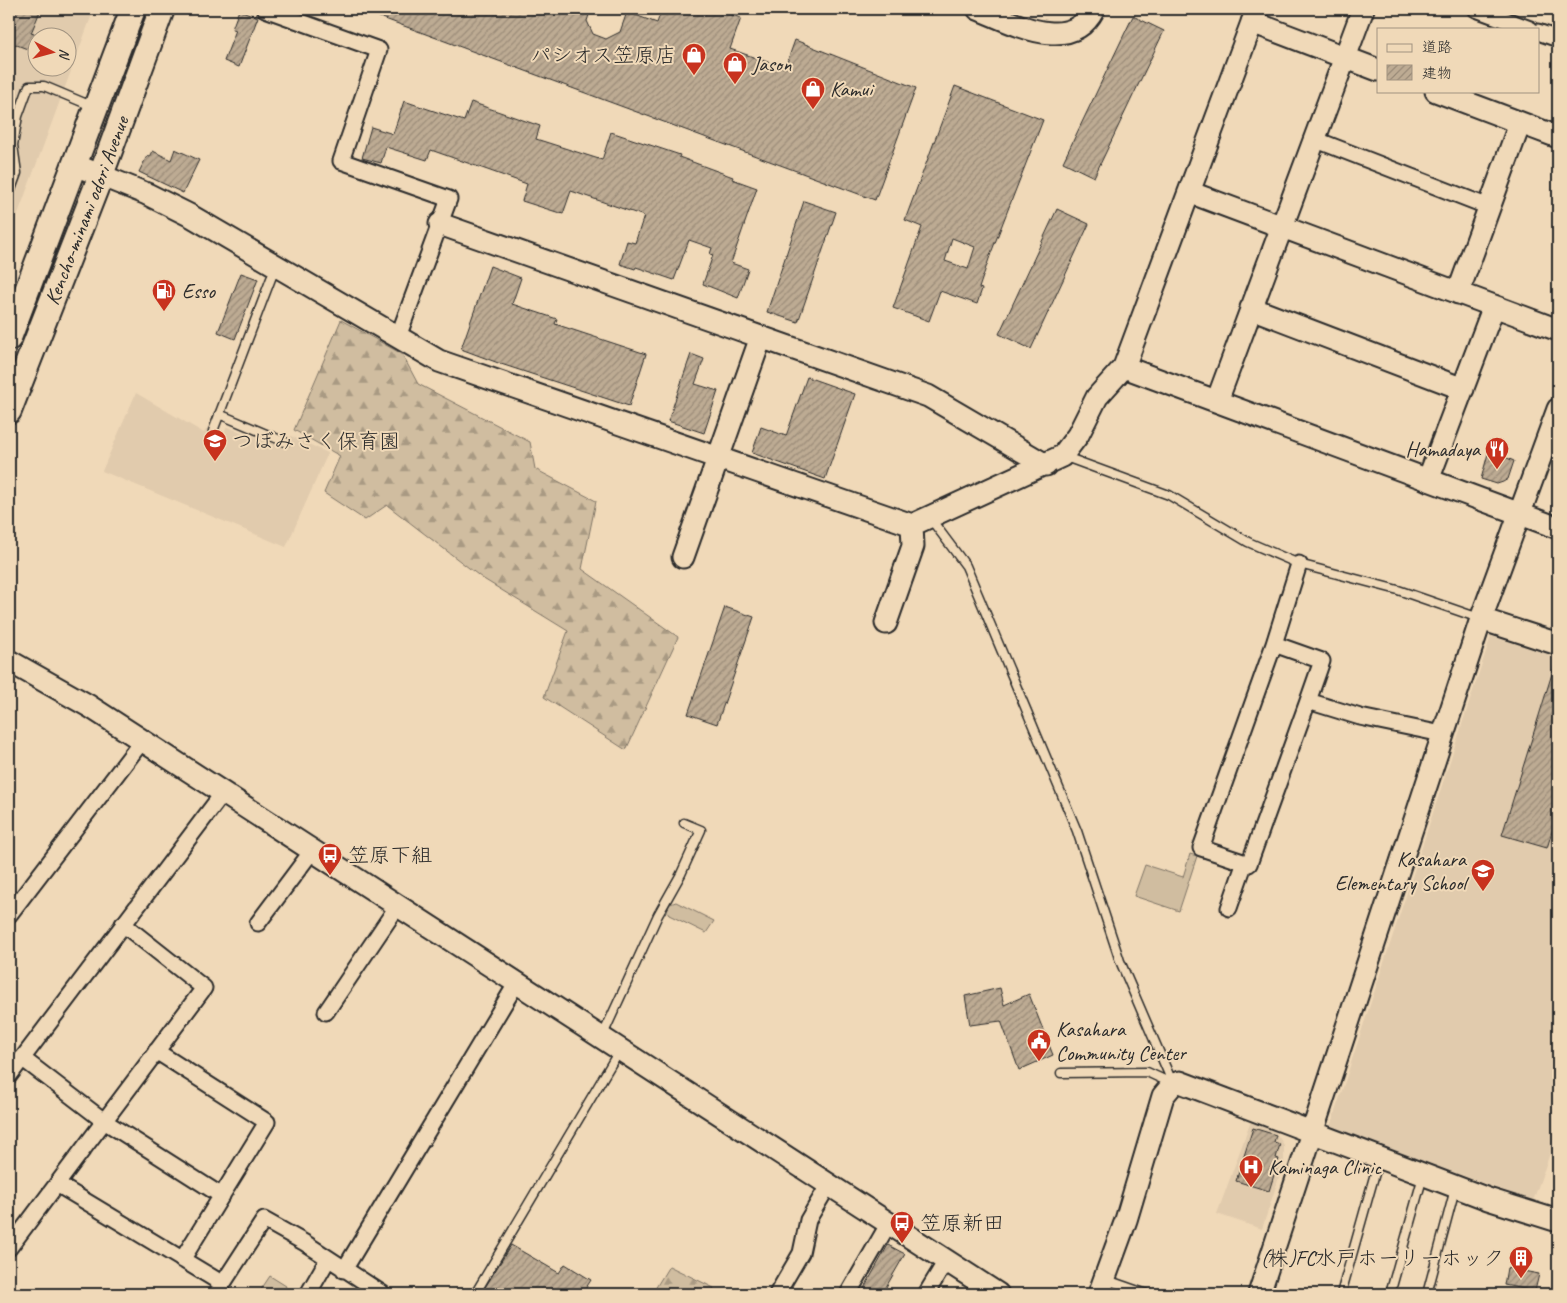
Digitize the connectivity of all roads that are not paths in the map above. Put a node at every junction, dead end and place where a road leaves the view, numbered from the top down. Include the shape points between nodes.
1 (133, 9) edge
2 (162, 9) edge
3 (265, 9) edge
4 (978, 9) edge
5 (1094, 9) edge
6 (1363, 9) edge
7 (1476, 9) edge
8 (1254, 16) edge
9 (1527, 28) edge
10 (1540, 33) edge
11 (1558, 39) edge
12 (1345, 57) junction
13 (1377, 70) edge
14 (1439, 92) edge
15 (96, 108) junction
16 (1520, 123) junction
17 (1557, 134) edge
18 (1314, 139) junction
19 (75, 165) junction
20 (101, 175) junction
21 (1189, 192) junction
22 (9, 195) edge
23 (1489, 207) junction
24 (440, 224) junction
25 (1282, 226) junction
26 (277, 264) junction
27 (1458, 292) junction
28 (1494, 306) junction
29 (1251, 308) junction
30 (1558, 330) edge
31 (398, 337) junction
32 (761, 337) junction
33 (9, 338) edge
34 (1124, 368) junction
35 (1462, 389) junction
36 (1217, 401) junction
37 (1558, 409) edge
38 (9, 411) edge
39 (219, 414) junction
40 (213, 431) dead end
41 (285, 442) dead end
42 (717, 459) junction
43 (1054, 460) junction
44 (1428, 480) junction
45 (1519, 514) junction
46 (921, 522) junction
47 (1558, 528) edge
48 (683, 557) dead end
49 (1299, 564) junction
50 (1481, 619) junction
51 (886, 623) dead end
52 (1274, 644) junction
53 (1558, 644) edge
54 (9, 661) edge
55 (1308, 701) junction
56 (1442, 734) junction
57 (142, 741) junction
58 (223, 793) junction
59 (684, 823) dead end
60 (312, 851) junction
61 (1245, 862) junction
62 (397, 907) junction
63 (1229, 908) dead end
64 (9, 915) edge
65 (258, 923) dead end
66 (123, 924) junction
67 (516, 984) junction
68 (326, 1012) dead end
69 (601, 1039) junction
70 (156, 1051) junction
71 (619, 1051) junction
72 (22, 1058) junction
73 (1061, 1073) dead end
74 (9, 1076) edge
75 (1173, 1084) junction
76 (104, 1121) junction
77 (1313, 1133) junction
78 (1379, 1158) junction
79 (1424, 1175) junction
80 (57, 1184) junction
81 (829, 1184) junction
82 (1456, 1187) junction
83 (222, 1196) junction
84 (1558, 1221) edge
85 (889, 1222) junction
86 (9, 1248) edge
87 (328, 1259) junction
88 (182, 1260) junction
89 (946, 1261) junction
90 (344, 1270) junction
91 (1103, 1287) edge
92 (219, 1289) edge
93 (308, 1294) edge
94 (383, 1294) edge
95 (475, 1294) edge
96 (777, 1294) edge
97 (848, 1294) edge
98 (926, 1294) edge
99 (998, 1294) edge
100 (1148, 1294) edge
101 (1259, 1294) edge
102 (1341, 1294) edge
103 (1390, 1294) edge
104 (1427, 1294) edge

1 - 15 main road, Kencho-minami odori Avenue
2 - 20 main road, Kencho-minami odori Avenue
3 - 24 street via 379,50 341,161 449,199
4 - 5 street via 1040,33 1056,34 1080,24
6 - 12 street
7 - 9 street
8 - 12 street
8 - 21 street
10 - 11 street
12 - 13 street
12 - 18 street
14 - 16 street
15 - 19 main road, Kencho-minami odori Avenue
15 - 22 lane via 44,86 29,86 18,116 14,145 18,173
16 - 17 street
16 - 23 street
18 - 23 street
18 - 25 street
19 - 20 street
19 - 33 main road, Kencho-minami odori Avenue via 20,297
20 - 26 street via 182,211
20 - 38 main road, Kencho-minami odori Avenue
21 - 25 street
21 - 34 street
23 - 27 street
24 - 31 street
24 - 32 street
25 - 27 street
25 - 29 street
26 - 31 street
26 - 39 lane
27 - 28 street
28 - 30 street
28 - 35 street
29 - 35 street
29 - 36 street
31 - 42 street via 464,370
32 - 42 street
32 - 43 street via 928,396
34 - 36 street
34 - 43 street via 1097,397 1078,435
35 - 44 street
36 - 44 street
37 - 45 street
39 - 40 lane
39 - 41 lane
42 - 46 street
42 - 48 street
43 - 46 street
43 - 49 lane via 1169,495 1248,542
44 - 45 street
45 - 47 street
45 - 50 street
46 - 51 street
46 - 75 lane via 966,566 1077,831 1120,961
49 - 50 lane via 1398,590
49 - 52 street
50 - 53 street
50 - 56 street
52 - 55 street via 1322,661
52 - 61 street via 1201,848
54 - 57 street via 89,706
55 - 56 street via 1360,717
55 - 61 street via 1249,864
56 - 77 street
57 - 58 street
57 - 64 street
58 - 60 street
58 - 66 street
59 - 69 lane via 701,830
60 - 62 street
60 - 65 street
61 - 63 street
62 - 67 street
62 - 68 street
66 - 70 street via 204,988
66 - 72 street
67 - 69 street
67 - 90 street
69 - 71 street
70 - 76 street
70 - 83 street via 267,1122
71 - 81 street
71 - 95 lane
72 - 74 street
72 - 76 street
73 - 75 lane via 1147,1072
75 - 77 street via 1187,1084
75 - 91 street via 1163,1096
76 - 80 street
76 - 83 street
77 - 78 street
77 - 101 street
78 - 79 street
78 - 102 lane
79 - 82 street
79 - 103 lane
80 - 86 street
80 - 88 street
81 - 85 street
81 - 96 street via 808,1220 801,1253
82 - 84 street
82 - 104 lane
83 - 88 street
85 - 89 street
85 - 97 street
87 - 90 street
87 - 92 street via 264,1220
87 - 93 street
88 - 92 street
89 - 98 street
89 - 99 street
90 - 94 street
91 - 100 lane

